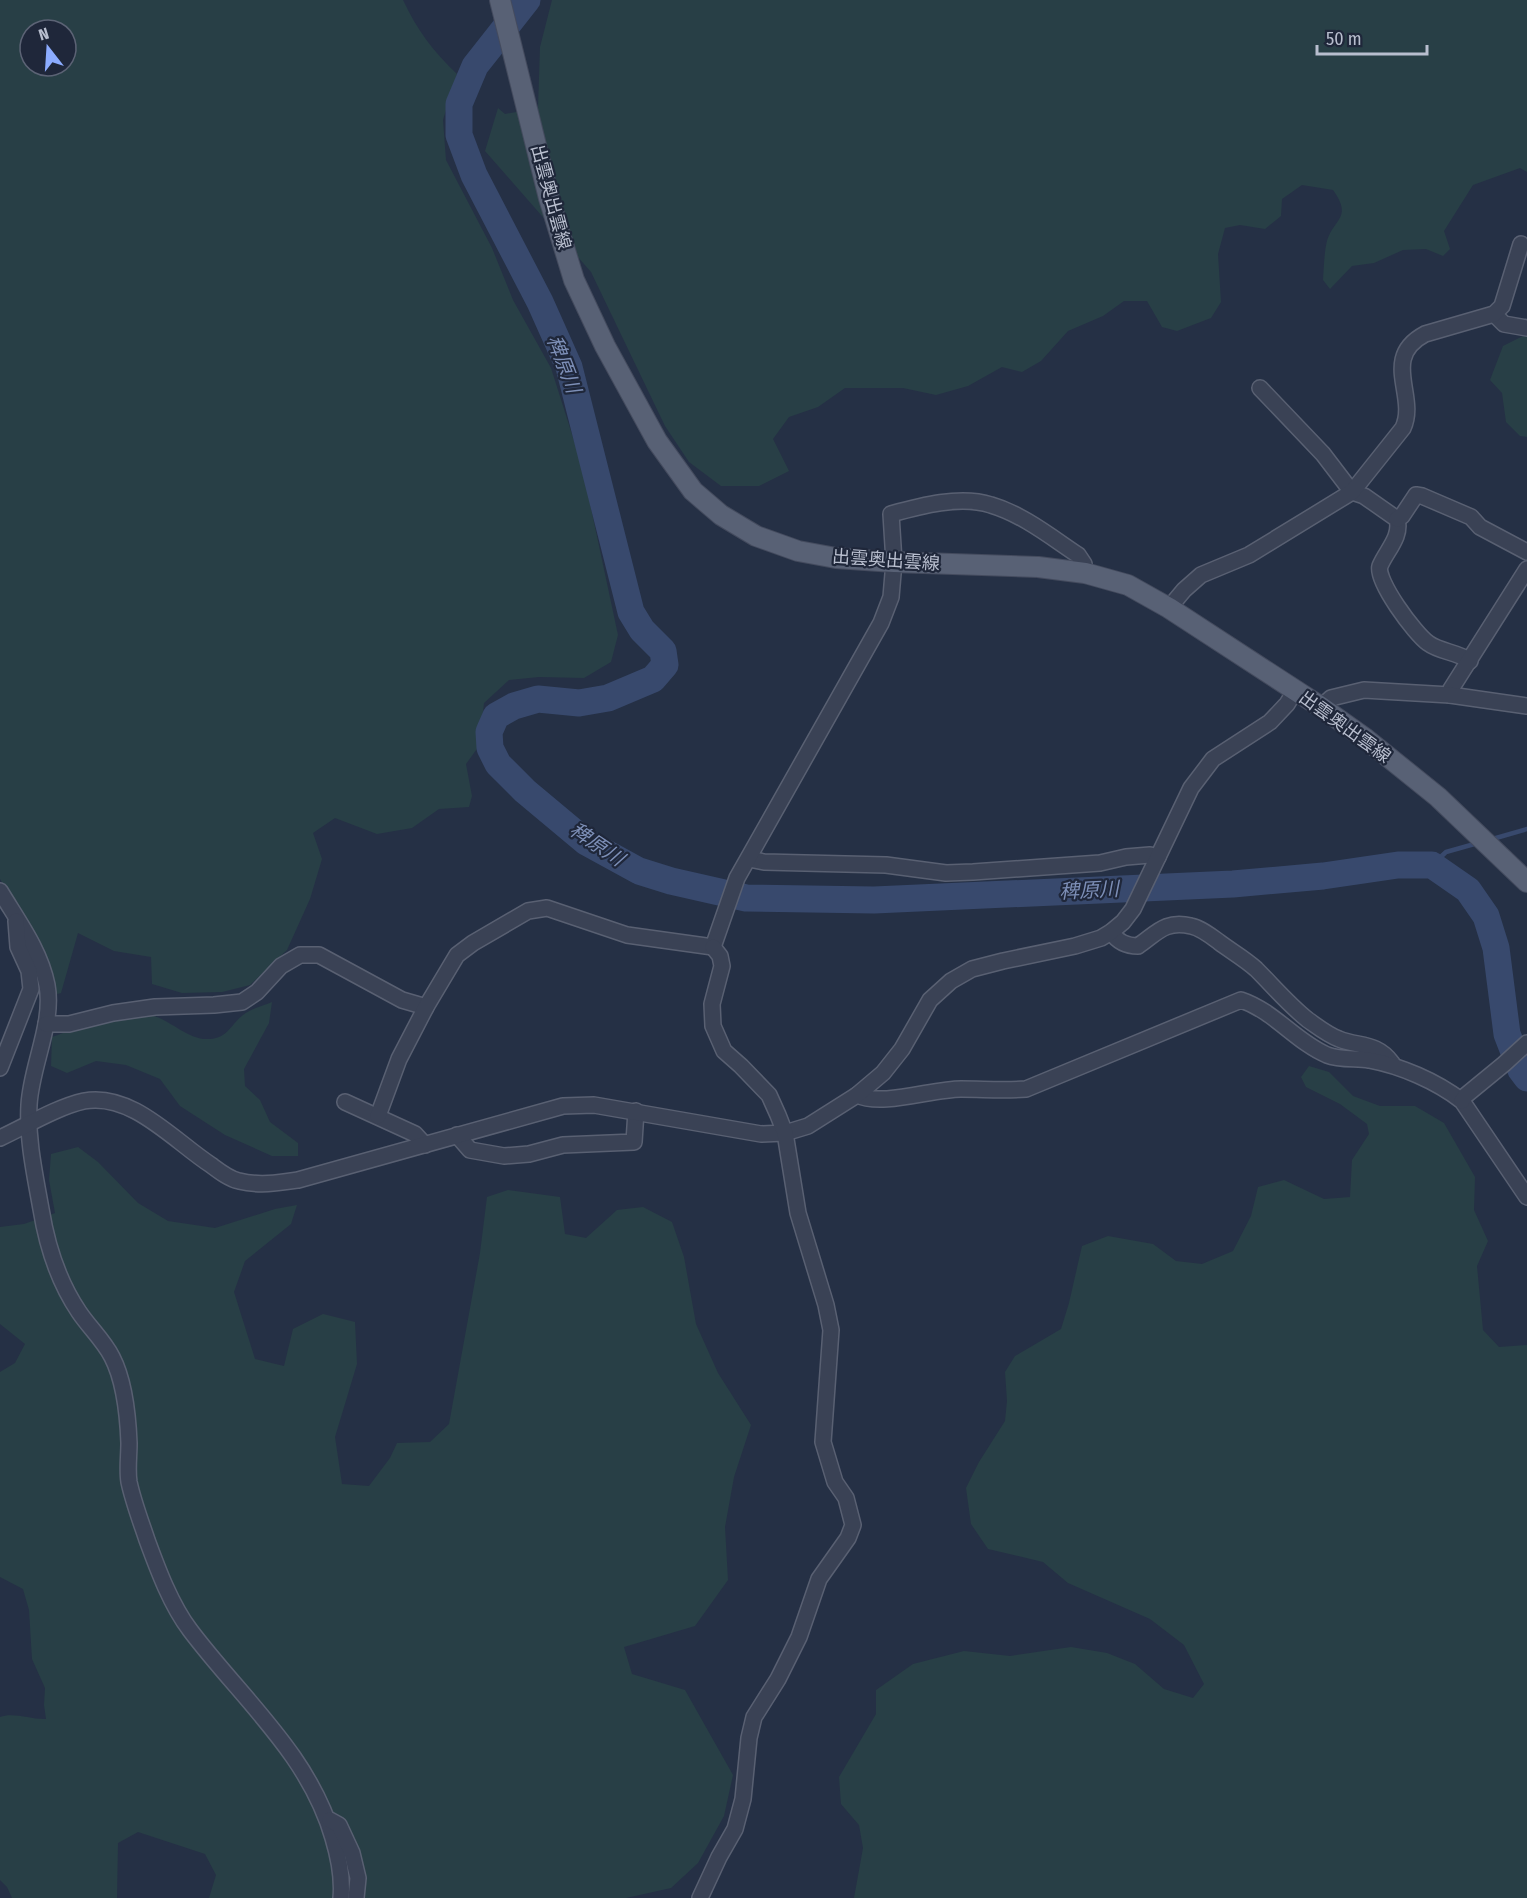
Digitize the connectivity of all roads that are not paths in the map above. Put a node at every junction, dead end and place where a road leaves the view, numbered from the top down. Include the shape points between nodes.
1 (500, 0) edge
2 (1521, 244) dead end
3 (1494, 314) junction
4 (1527, 328) edge
5 (1260, 388) dead end
6 (1352, 492) junction
7 (1397, 519) junction
8 (1527, 552) edge
9 (894, 562) junction
10 (1527, 569) edge
11 (1085, 573) junction
12 (1169, 608) junction
13 (1470, 661) junction
14 (1295, 691) junction
15 (1450, 695) junction
16 (1527, 706) edge
17 (1321, 707) junction
18 (748, 859) junction
19 (1155, 864) junction
20 (1527, 882) edge
21 (0, 891) edge
22 (16, 918) junction
23 (1111, 932) junction
24 (713, 947) junction
25 (426, 1007) junction
26 (46, 1024) junction
27 (1527, 1042) edge
28 (1393, 1066) junction
29 (0, 1068) edge
30 (857, 1095) junction
31 (1462, 1101) junction
32 (345, 1102) dead end
33 (636, 1111) junction
34 (378, 1116) junction
35 (29, 1124) junction
36 (788, 1132) junction
37 (457, 1135) junction
38 (0, 1138) edge
39 (425, 1145) junction
40 (1527, 1197) edge
41 (328, 1818) junction
42 (341, 1898) edge
43 (356, 1898) edge
44 (700, 1898) edge

1 - 9 main road, 出雲奥出雲線 via 549,198 574,280 604,346 657,441 693,491 721,515 756,536 798,551
2 - 3 street via 1502,306
3 - 4 street via 1504,324
3 - 6 street via 1416,339 1401,364 1408,417
5 - 6 street via 1323,454
6 - 7 street via 1365,496
6 - 12 street via 1249,555 1201,576
7 - 8 street via 1416,495 1422,496 1471,517 1480,527
7 - 13 street via 1392,548 1379,568 1381,579 1413,629 1427,643
9 - 11 main road, 出雲奥出雲線 via 1038,567
9 - 11 street via 891,514 930,504 960,502 989,504 1015,515 1078,555
9 - 18 street via 891,597 881,623
10 - 13 street
11 - 12 main road, 出雲奥出雲線 via 1128,585
12 - 14 main road, 出雲奥出雲線
13 - 15 street
14 - 17 main road, 出雲奥出雲線
14 - 19 street via 1270,722 1213,759 1191,788
15 - 16 street
15 - 17 street via 1364,690 1331,698
17 - 20 main road, 出雲奥出雲線 via 1438,797
18 - 19 street via 886,865 946,873 1100,863 1150,855
18 - 24 street via 737,878
19 - 23 street via 1133,909
21 - 22 street
22 - 26 street via 42,965 48,988
22 - 29 street via 18,947 29,970 31,989
23 - 28 street via 1128,946 1138,945 1165,927 1193,926 1254,967 1298,1012 1324,1031 1341,1040 1366,1045 1387,1057
23 - 30 street via 1075,946 972,969 951,981 930,1000 902,1049
24 - 25 street via 627,935 547,908 528,911 457,955
24 - 36 street via 722,966 712,1005 713,1026 724,1051 769,1095
25 - 26 street via 402,1000 319,955 300,955 281,966 242,1002 156,1007 69,1024
25 - 34 street via 399,1059
26 - 35 street via 29,1102
27 - 31 street
28 - 30 street via 1330,1056 1311,1047 1253,1004 1241,1000 1026,1089 962,1089 887,1099
28 - 31 street
30 - 36 street via 808,1126
31 - 40 street
32 - 34 street
33 - 36 street via 761,1134
33 - 37 street via 594,1105 563,1106
33 - 37 street via 634,1142 562,1145 504,1156 470,1150
34 - 39 street via 415,1134
35 - 38 street
35 - 39 street via 78,1103 111,1101 140,1112 237,1181 263,1185 298,1180
35 - 41 street via 52,1258 68,1294 112,1357 124,1396 129,1480 147,1540 189,1628 288,1748
36 - 44 street via 798,1213 831,1330 823,1442 853,1525 819,1579 799,1638 754,1717 735,1829
37 - 39 street
41 - 42 street via 343,1879
41 - 43 street via 339,1825 352,1853 358,1878

